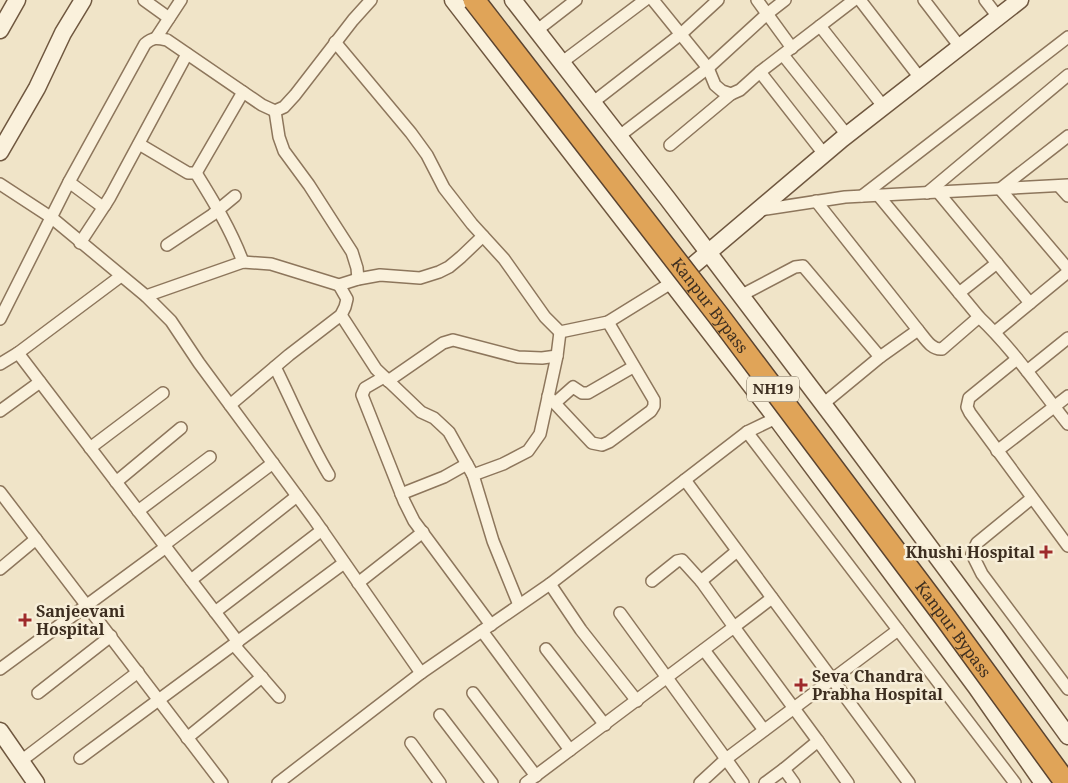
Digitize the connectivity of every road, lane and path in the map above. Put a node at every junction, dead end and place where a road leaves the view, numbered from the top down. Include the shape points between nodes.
1 (17, 0) edge
2 (83, 0) edge
3 (144, 0) edge
4 (180, 0) edge
5 (371, 0) edge
6 (453, 0) edge
7 (474, 0) edge
8 (492, 0) edge
9 (513, 0) edge
10 (576, 0) edge
11 (645, 0) edge
12 (653, 0) edge
13 (718, 0) edge
14 (757, 0) edge
15 (785, 0) edge
16 (854, 0) edge
17 (860, 0) edge
18 (924, 0) edge
19 (985, 0) edge
20 (1020, 0) edge
21 (767, 14) junction
22 (998, 17) junction
23 (169, 18) junction
24 (820, 26) junction
25 (0, 30) edge
26 (536, 31) junction
27 (681, 34) junction
28 (156, 38) junction
29 (1064, 40) edge
30 (335, 42) junction
31 (960, 47) junction
32 (787, 51) junction
33 (1068, 53) edge
34 (187, 54) junction
35 (562, 63) junction
36 (708, 68) junction
37 (760, 72) junction
38 (1068, 75) edge
39 (920, 78) junction
40 (243, 92) junction
41 (731, 94) junction
42 (592, 103) junction
43 (884, 106) junction
44 (275, 111) junction
45 (847, 135) junction
46 (618, 137) junction
47 (1065, 143) edge
48 (139, 144) junction
49 (670, 145) dead end
50 (0, 152) edge
51 (824, 154) junction
52 (196, 173) junction
53 (69, 182) junction
54 (0, 184) edge
55 (1064, 186) edge
56 (1000, 189) junction
57 (932, 193) junction
58 (878, 195) junction
59 (235, 196) dead end
60 (862, 196) junction
61 (1068, 196) edge
62 (816, 202) junction
63 (105, 204) junction
64 (219, 209) junction
65 (758, 210) junction
66 (52, 218) junction
67 (483, 236) junction
68 (80, 243) junction
69 (167, 245) dead end
70 (708, 254) junction
71 (243, 262) junction
72 (997, 263) junction
73 (1068, 271) edge
74 (121, 276) junction
75 (358, 279) junction
76 (671, 283) junction
77 (339, 285) junction
78 (959, 293) junction
79 (146, 296) junction
80 (740, 296) junction
81 (1030, 303) junction
82 (341, 315) junction
83 (979, 317) junction
84 (0, 319) edge
85 (608, 322) junction
86 (918, 330) junction
87 (560, 332) junction
88 (995, 332) junction
89 (1068, 338) edge
90 (18, 353) junction
91 (557, 356) junction
92 (880, 357) junction
93 (1017, 359) junction
94 (0, 364) edge
95 (275, 367) junction
96 (633, 367) junction
97 (1027, 371) junction
98 (386, 379) junction
99 (40, 382) junction
100 (163, 393) dead end
101 (1068, 396) edge
102 (552, 400) junction
103 (823, 404) junction
104 (230, 405) junction
105 (1054, 407) junction
106 (0, 411) edge
107 (776, 418) junction
108 (1068, 424) edge
109 (181, 428) dead end
110 (747, 432) junction
111 (90, 448) junction
112 (997, 451) junction
113 (210, 457) dead end
114 (273, 463) junction
115 (467, 464) junction
116 (329, 475) dead end
117 (473, 475) junction
118 (685, 480) junction
119 (116, 482) junction
120 (0, 492) edge
121 (401, 494) junction
122 (297, 496) junction
123 (1032, 498) junction
124 (4, 508) edge
125 (138, 511) junction
126 (322, 530) junction
127 (423, 532) junction
128 (36, 540) junction
129 (165, 546) junction
130 (1068, 546) edge
131 (737, 551) junction
132 (344, 563) junction
133 (0, 569) edge
134 (190, 580) junction
135 (652, 581) dead end
136 (701, 581) junction
137 (358, 583) junction
138 (550, 584) junction
139 (772, 598) junction
140 (87, 605) junction
141 (519, 605) junction
142 (215, 612) junction
143 (620, 613) dead end
144 (734, 627) junction
145 (487, 628) junction
146 (898, 630) junction
147 (111, 636) junction
148 (236, 643) junction
149 (546, 649) dead end
150 (704, 650) junction
151 (0, 669) edge
152 (138, 672) junction
153 (421, 673) junction
154 (262, 677) junction
155 (667, 679) junction
156 (833, 680) junction
157 (1068, 689) edge
158 (38, 693) dead end
159 (473, 693) dead end
160 (279, 697) dead end
161 (159, 700) junction
162 (637, 701) junction
163 (794, 708) junction
164 (440, 715) dead end
165 (605, 725) junction
166 (764, 730) junction
167 (0, 732) edge
168 (1068, 736) edge
169 (188, 738) junction
170 (818, 741) junction
171 (411, 743) dead end
172 (570, 750) junction
173 (80, 758) dead end
174 (726, 759) junction
175 (21, 761) junction
176 (1068, 762) edge
177 (784, 769) junction
178 (531, 780) edge
179 (282, 782) edge
180 (36, 783) edge
181 (222, 783) edge
182 (440, 783) edge
183 (492, 783) edge
184 (700, 783) edge
185 (743, 783) edge
186 (765, 783) edge
187 (794, 783) edge
188 (848, 783) edge
189 (908, 783) edge
190 (1015, 783) edge
191 (1043, 783) edge
192 (1066, 783) edge

1 - 25 main road
2 - 50 main road
3 - 23 street
4 - 23 street
5 - 30 street
6 - 76 main road
7 - 192 highway, Kanpur Bypass / NH19, bridge via 718,315
8 - 176 highway, Kanpur Bypass / NH19 via 877,502
9 - 26 main road
10 - 26 street
11 - 35 street
12 - 27 street
13 - 27 street
14 - 21 street
15 - 21 street
16 - 24 street
17 - 39 street
18 - 31 street
19 - 22 street
20 - 22 main road
21 - 32 street
21 - 36 street
22 - 31 main road
23 - 28 street
24 - 32 street
24 - 43 street
26 - 35 main road
27 - 36 street
27 - 42 street
28 - 34 street via 167,40
28 - 53 street via 145,44
29 - 33 street
29 - 60 street
30 - 44 street via 295,95
30 - 67 street via 411,133 444,188
31 - 39 main road
32 - 37 street
32 - 45 street
34 - 40 street
34 - 48 street
35 - 42 main road
36 - 41 street via 715,85
36 - 46 street
37 - 41 street
37 - 51 street
38 - 57 street
39 - 43 main road
40 - 44 street
40 - 52 street
41 - 49 street
42 - 46 main road
43 - 45 main road
44 - 75 street via 284,151 352,252
45 - 51 main road
46 - 70 main road
47 - 56 street
48 - 52 street via 188,173
48 - 63 street
51 - 65 main road
52 - 64 street
53 - 63 street via 100,205
53 - 66 street
54 - 66 street
55 - 56 street
55 - 61 street
56 - 57 street
56 - 73 street
57 - 58 street
57 - 72 street
58 - 60 street
58 - 78 street
59 - 64 street
60 - 62 street
62 - 65 street
62 - 86 street
63 - 68 street
64 - 69 street
64 - 71 street
65 - 70 main road
66 - 68 street
66 - 84 street
67 - 75 street via 461,258 439,272 420,278 380,275
67 - 87 street
68 - 74 street
70 - 76 main road
70 - 80 main road
71 - 77 street via 271,264
71 - 79 street
72 - 78 street
72 - 81 street
73 - 81 street
74 - 79 street
74 - 90 street
75 - 77 street
76 - 85 street
76 - 107 main road
77 - 82 street via 348,299
78 - 83 street
79 - 104 street via 171,321
80 - 92 street via 802,266
80 - 103 main road
81 - 88 street
82 - 95 street
82 - 98 street
83 - 86 street via 942,349 932,347
83 - 88 street
85 - 87 street
85 - 96 street
86 - 92 street
87 - 91 street
88 - 93 street
89 - 97 street
90 - 94 street
90 - 99 street
91 - 98 street via 518,357 453,340
91 - 102 street
92 - 103 street
93 - 97 street
93 - 112 street via 967,402 970,413
95 - 104 street
95 - 116 street
96 - 102 street via 588,393 573,387
96 - 102 street via 654,400 654,406 609,442 592,443
97 - 105 street
98 - 115 street via 420,412 443,425
98 - 121 street via 365,388 362,395
99 - 106 street
99 - 111 street
100 - 111 street
101 - 105 street
102 - 117 street via 540,434 528,451
103 - 168 main road
104 - 114 street
105 - 108 street
105 - 112 street
107 - 110 street
107 - 191 main road
109 - 119 street
110 - 118 street
110 - 146 street
111 - 119 street
112 - 123 street
113 - 125 street
114 - 122 street
114 - 129 street
115 - 117 street
115 - 121 street
117 - 141 street via 493,541
118 - 131 street
118 - 138 street
119 - 125 street
120 - 124 street
121 - 127 street
122 - 126 street
122 - 134 street
123 - 130 street
123 - 157 street via 978,543 972,554 982,574
124 - 128 street
125 - 129 street
126 - 132 street
126 - 142 street
127 - 137 street
127 - 145 street
128 - 133 street
128 - 140 street
129 - 134 street
129 - 140 street
131 - 136 street
131 - 139 street
132 - 137 street
132 - 148 street
134 - 142 street
135 - 136 street via 676,561 682,560
136 - 144 street
137 - 153 street
138 - 141 street
138 - 162 street via 581,630
139 - 144 street
139 - 156 street
140 - 147 street
140 - 151 street
141 - 145 street
142 - 148 street
143 - 155 street
144 - 150 street
144 - 163 street
145 - 153 street
145 - 172 street
146 - 156 street
146 - 190 street
147 - 152 street
147 - 158 street
148 - 154 street
148 - 161 street
149 - 165 street
150 - 155 street
150 - 166 street
152 - 161 street
152 - 175 street
153 - 179 street
154 - 160 street
154 - 169 street
155 - 162 street
155 - 174 street
156 - 163 street
156 - 189 street
159 - 178 street
161 - 169 street
161 - 173 street
162 - 165 street
163 - 166 street
163 - 170 street
164 - 183 street
165 - 172 street
166 - 174 street
167 - 175 main road
169 - 181 street
170 - 177 street
170 - 188 street
171 - 182 street
172 - 178 street
174 - 184 street
174 - 185 street
175 - 180 main road
177 - 186 street
177 - 187 street

